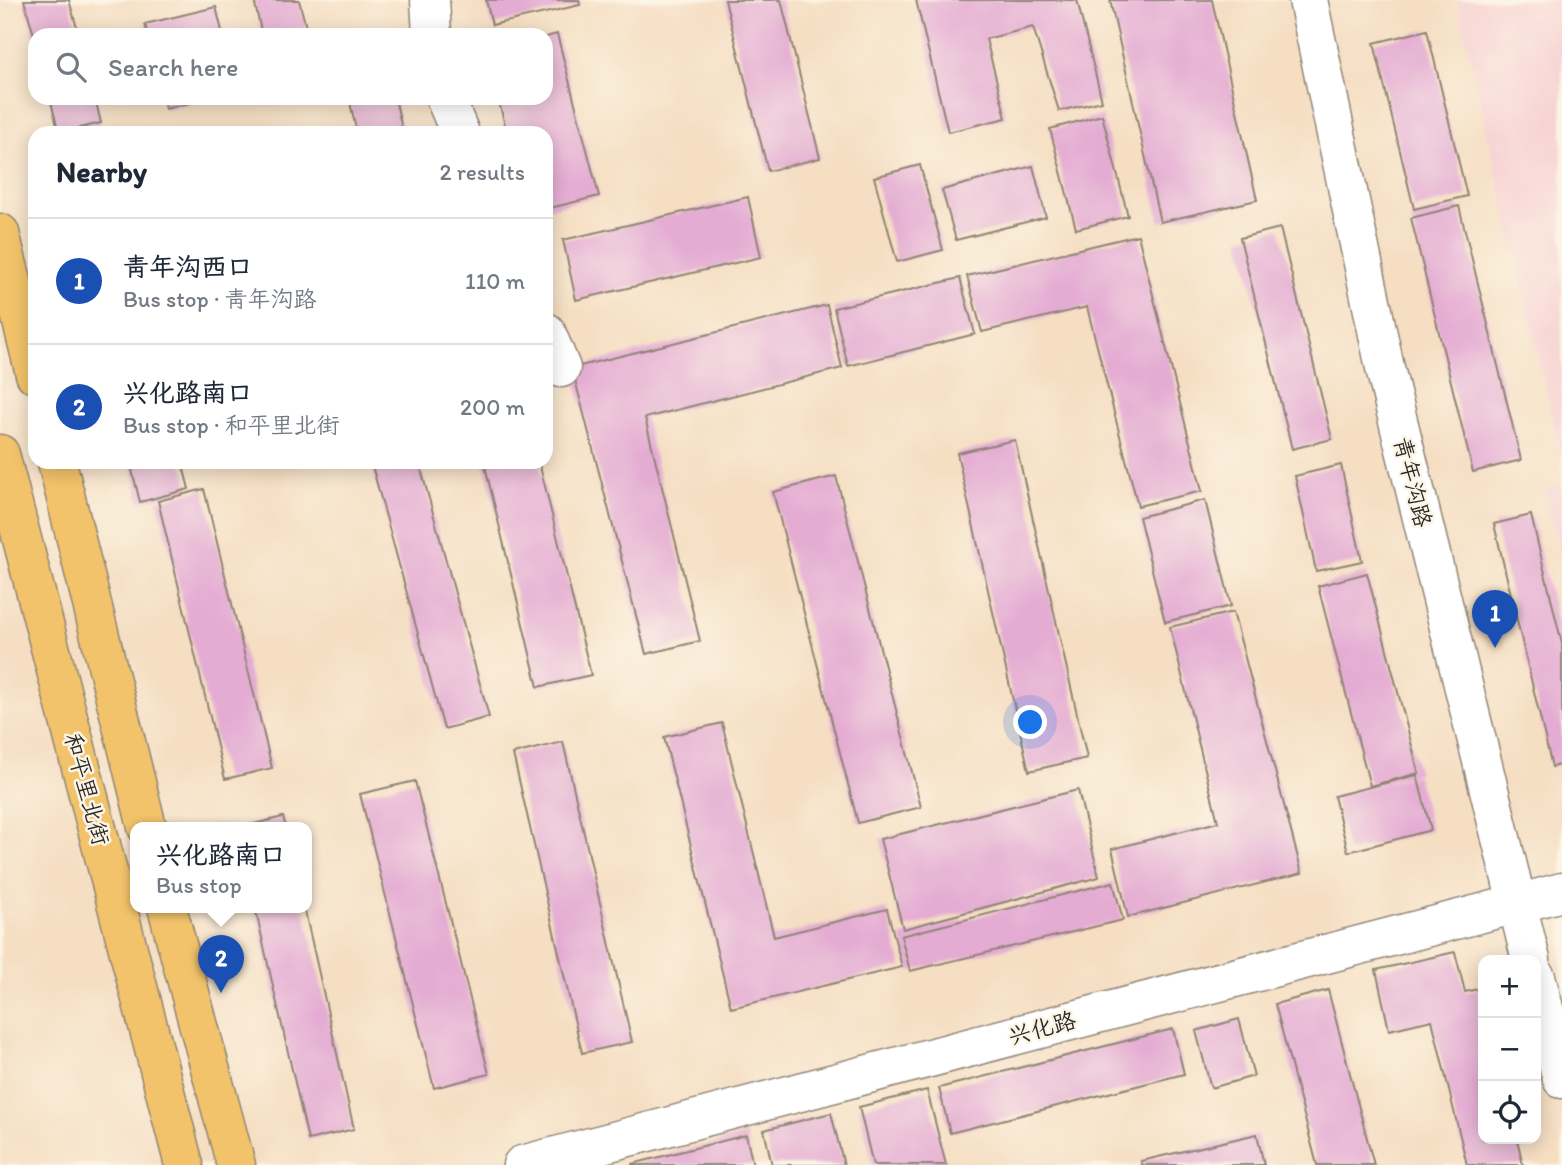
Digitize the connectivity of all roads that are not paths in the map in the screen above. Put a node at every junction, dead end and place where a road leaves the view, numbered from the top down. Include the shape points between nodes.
1 (430, 0) edge
2 (1308, 0) edge
3 (432, 28) edge
4 (448, 105) edge
5 (457, 126) edge
6 (0, 233) edge
7 (28, 346) edge
8 (553, 349) edge
9 (561, 368) dead end
10 (0, 454) edge
11 (59, 469) edge
12 (7, 511) edge
13 (146, 822) edge
14 (1562, 892) edge
15 (1517, 903) junction
16 (169, 913) edge
17 (1530, 955) edge
18 (1541, 997) edge
19 (1562, 1079) edge
20 (184, 1165) edge
21 (236, 1165) edge
22 (522, 1165) edge

1 - 3 street
2 - 15 street, 青年沟路 via 1385,368
4 - 5 street
6 - 7 main road
8 - 9 street
10 - 12 main road, 和平里北街
11 - 13 main road
12 - 20 main road, 和平里北街
14 - 15 street, 兴化路
15 - 17 street, 青年沟路
15 - 22 street, 兴化路
16 - 21 main road
18 - 19 street

